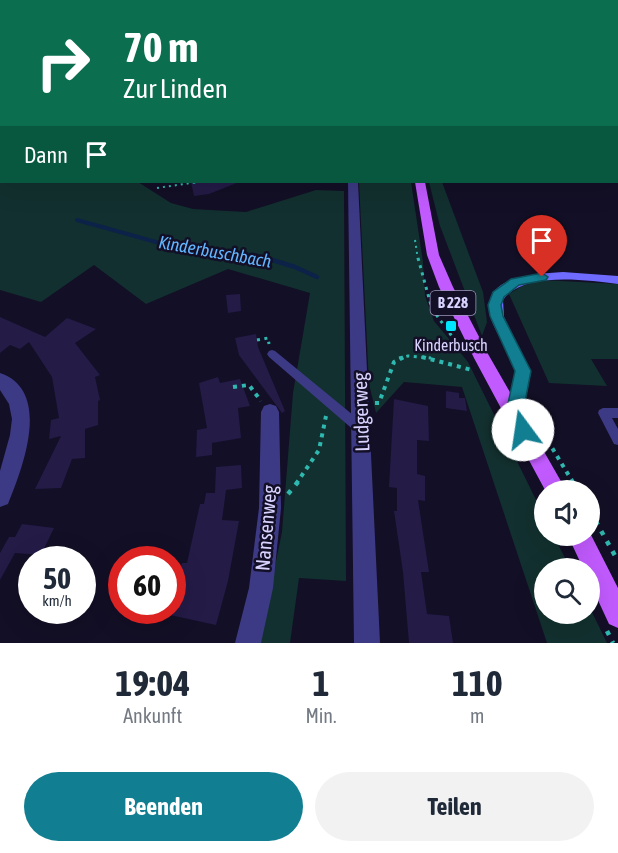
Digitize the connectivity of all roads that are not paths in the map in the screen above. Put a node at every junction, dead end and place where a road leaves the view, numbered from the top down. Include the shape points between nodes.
1 (353, 183) edge
2 (420, 183) edge
3 (618, 280) edge
4 (272, 354) dead end
5 (0, 380) edge
6 (270, 412) road end
7 (514, 413) junction
8 (618, 413) edge
9 (361, 430) junction
10 (618, 440) edge
11 (551, 480) edge
12 (0, 496) edge
13 (584, 546) edge
14 (618, 615) edge
15 (248, 643) edge
16 (367, 643) edge

1 - 9 street, Ludgerweg
2 - 7 main road, B 228 via 439,270 455,307
3 - 7 street via 527,278 498,295 497,316 523,371
4 - 9 lane
5 - 12 street via 17,399 20,435
6 - 15 street, Nansenweg via 270,508 261,588
7 - 11 main road, B 228
8 - 10 lane via 603,413
9 - 16 street, Ludgerweg
13 - 14 main road

